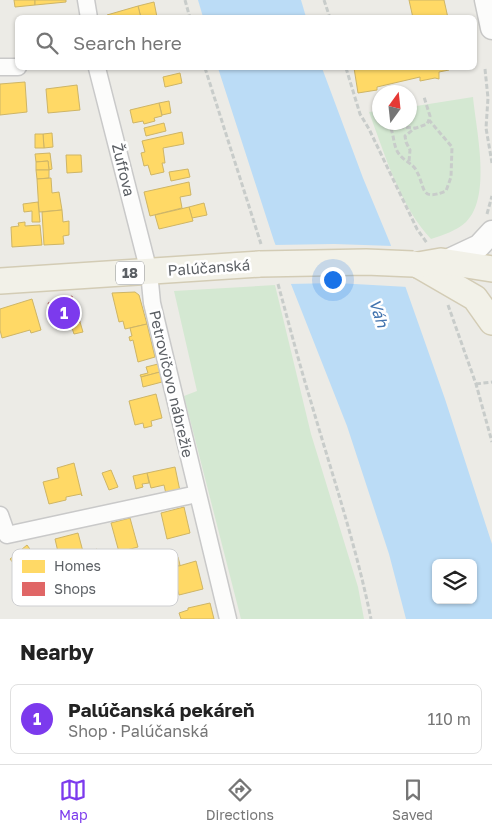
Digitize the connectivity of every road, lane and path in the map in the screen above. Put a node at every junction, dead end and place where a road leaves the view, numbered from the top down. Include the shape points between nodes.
1 (86, 0) edge
2 (185, 0) edge
3 (324, 0) edge
4 (486, 0) edge
5 (88, 15) edge
6 (189, 15) edge
7 (329, 15) edge
8 (492, 28) edge
9 (0, 67) edge
10 (15, 67) edge
11 (484, 69) dead end
12 (98, 70) edge
13 (206, 70) edge
14 (347, 70) edge
15 (424, 97) dead end
16 (429, 120) junction
17 (417, 128) edge
18 (392, 130) edge
19 (413, 130) edge
20 (409, 162) junction
21 (492, 163) edge
22 (492, 232) edge
23 (260, 254) junction
24 (427, 259) junction
25 (492, 269) edge
26 (149, 272) junction
27 (0, 281) edge
28 (278, 284) dead end
29 (492, 296) edge
30 (445, 297) dead end
31 (492, 322) edge
32 (492, 382) edge
33 (476, 384) junction
34 (492, 442) edge
35 (197, 494) junction
36 (0, 515) edge
37 (228, 619) edge
38 (371, 619) edge

1 - 5 street
2 - 6 path
3 - 7 path
4 - 8 main road
9 - 10 street
11 - 21 path via 488,98 486,128
12 - 26 street, Žuffova
13 - 23 path
14 - 24 path via 360,114 424,241
15 - 16 path
16 - 17 path
16 - 20 path via 452,147 451,177 446,191 433,196 427,194 422,190 416,169
18 - 20 path via 399,154
19 - 20 path via 405,136 410,150
22 - 24 main road via 479,246
23 - 24 main road, Palúčanská / 18, bridge via 366,262
23 - 26 main road, Palúčanská / 18
24 - 25 main road, Palúčanská / 18
24 - 29 main road, Palúčanská / 18
24 - 31 main road via 475,298
26 - 27 main road, Palúčanská / 18
26 - 35 street, Petrovičovo nábrežie via 152,303
28 - 38 path via 363,577
30 - 33 path
32 - 33 path
33 - 34 path
35 - 36 street via 7,536
35 - 37 street, Petrovičovo nábrežie

